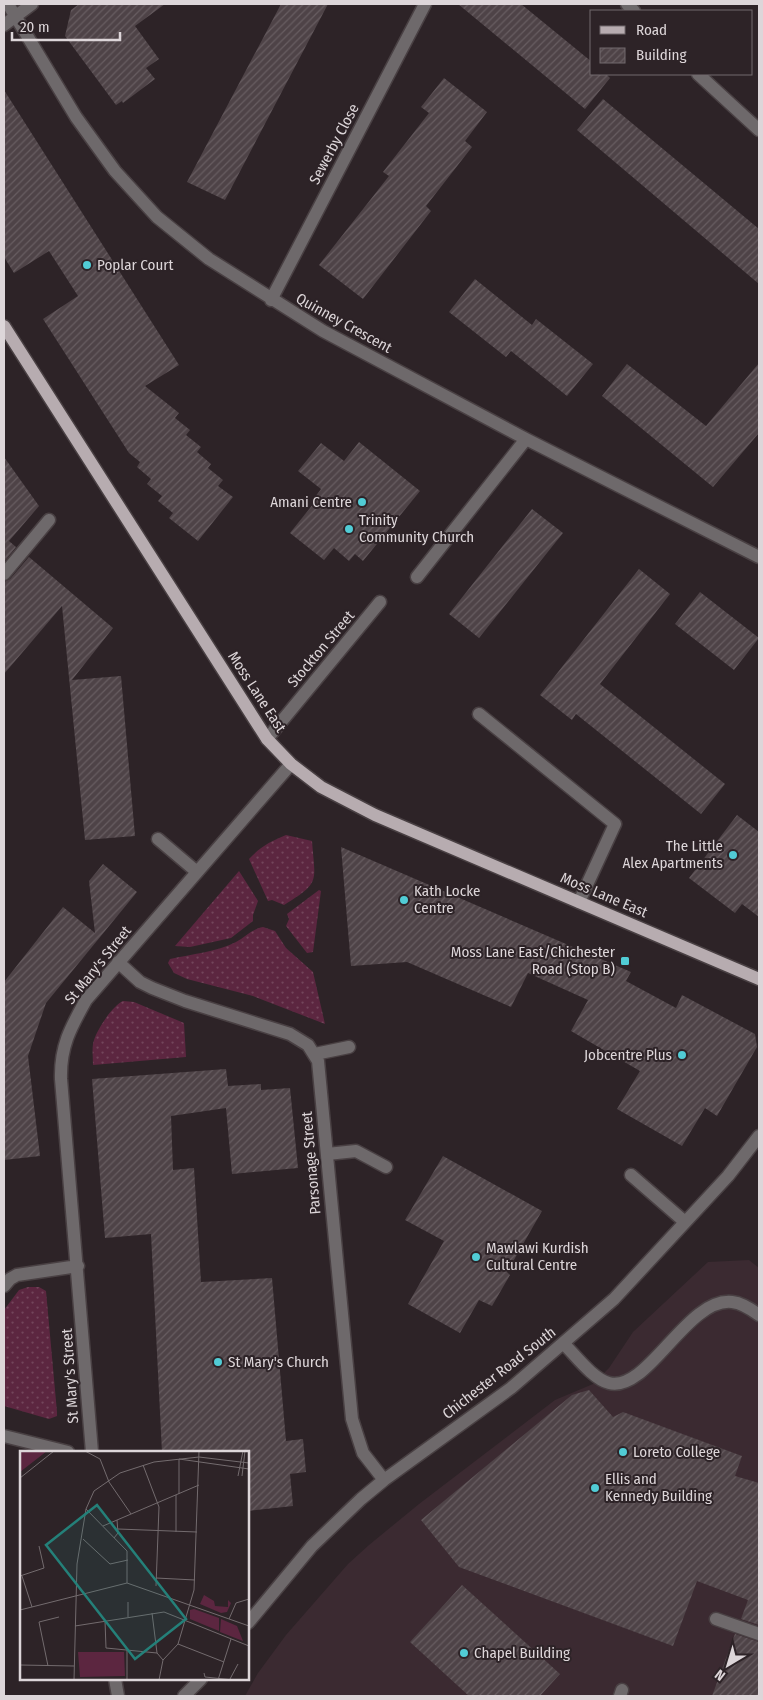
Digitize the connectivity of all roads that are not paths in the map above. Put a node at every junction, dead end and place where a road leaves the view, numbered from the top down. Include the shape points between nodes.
1 (8, 4) edge
2 (32, 4) edge
3 (425, 4) edge
4 (16, 17) junction
5 (4, 26) edge
6 (699, 75) edge
7 (759, 130) edge
8 (271, 300) junction
9 (4, 326) edge
10 (526, 440) junction
11 (49, 520) dead end
12 (759, 557) edge
13 (4, 574) edge
14 (417, 577) dead end
15 (380, 602) dead end
16 (479, 714) dead end
17 (267, 739) junction
18 (291, 764) junction
19 (158, 839) dead end
20 (197, 872) junction
21 (580, 902) junction
22 (118, 962) junction
23 (759, 979) edge
24 (349, 1047) dead end
25 (315, 1054) junction
26 (759, 1136) edge
27 (327, 1154) junction
28 (386, 1167) dead end
29 (632, 1176) dead end
30 (685, 1222) junction
31 (78, 1266) junction
32 (4, 1286) edge
33 (759, 1315) edge
34 (564, 1344) junction
35 (4, 1436) edge
36 (64, 1451) edge
37 (92, 1451) edge
38 (384, 1480) junction
39 (716, 1619) dead end
40 (249, 1622) edge
41 (759, 1634) edge
42 (115, 1680) edge
43 (200, 1680) edge
44 (118, 1696) edge
45 (184, 1696) edge

1 - 4 street, Quinney Crescent
2 - 4 street
3 - 8 street, Sewerby Close
4 - 5 street
4 - 8 street, Quinney Crescent via 76,117 115,171 157,217 210,259
6 - 7 street
8 - 10 street, Quinney Crescent
9 - 17 main road, Moss Lane East
10 - 12 street, Quinney Crescent
10 - 14 street
11 - 13 street
15 - 17 street, Stockton Street
16 - 21 street via 615,824
17 - 18 main road, Moss Lane East
18 - 20 street, St Mary's Street
18 - 21 main road, Moss Lane East via 321,787 375,815
19 - 20 street
20 - 22 street, St Mary's Street
21 - 23 main road, Moss Lane East
22 - 25 street via 140,982 152,988 290,1034
22 - 31 street, St Mary's Street via 86,1000 67,1036 62,1058 61,1079
24 - 25 street
25 - 27 street, Parsonage Street
26 - 30 street, Chichester Road South via 728,1176
27 - 28 street via 356,1152
27 - 38 street, Parsonage Street via 352,1419 363,1453
29 - 30 street
30 - 34 street, Chichester Road South via 614,1299
31 - 32 street via 16,1276
31 - 37 street, St Mary's Street
33 - 34 street via 741,1304 716,1304 686,1325 639,1374 611,1384 598,1378
34 - 38 street, Chichester Road South via 511,1388
35 - 36 street
38 - 40 street, Chichester Road South via 312,1546
39 - 41 street
42 - 44 street
43 - 45 street

